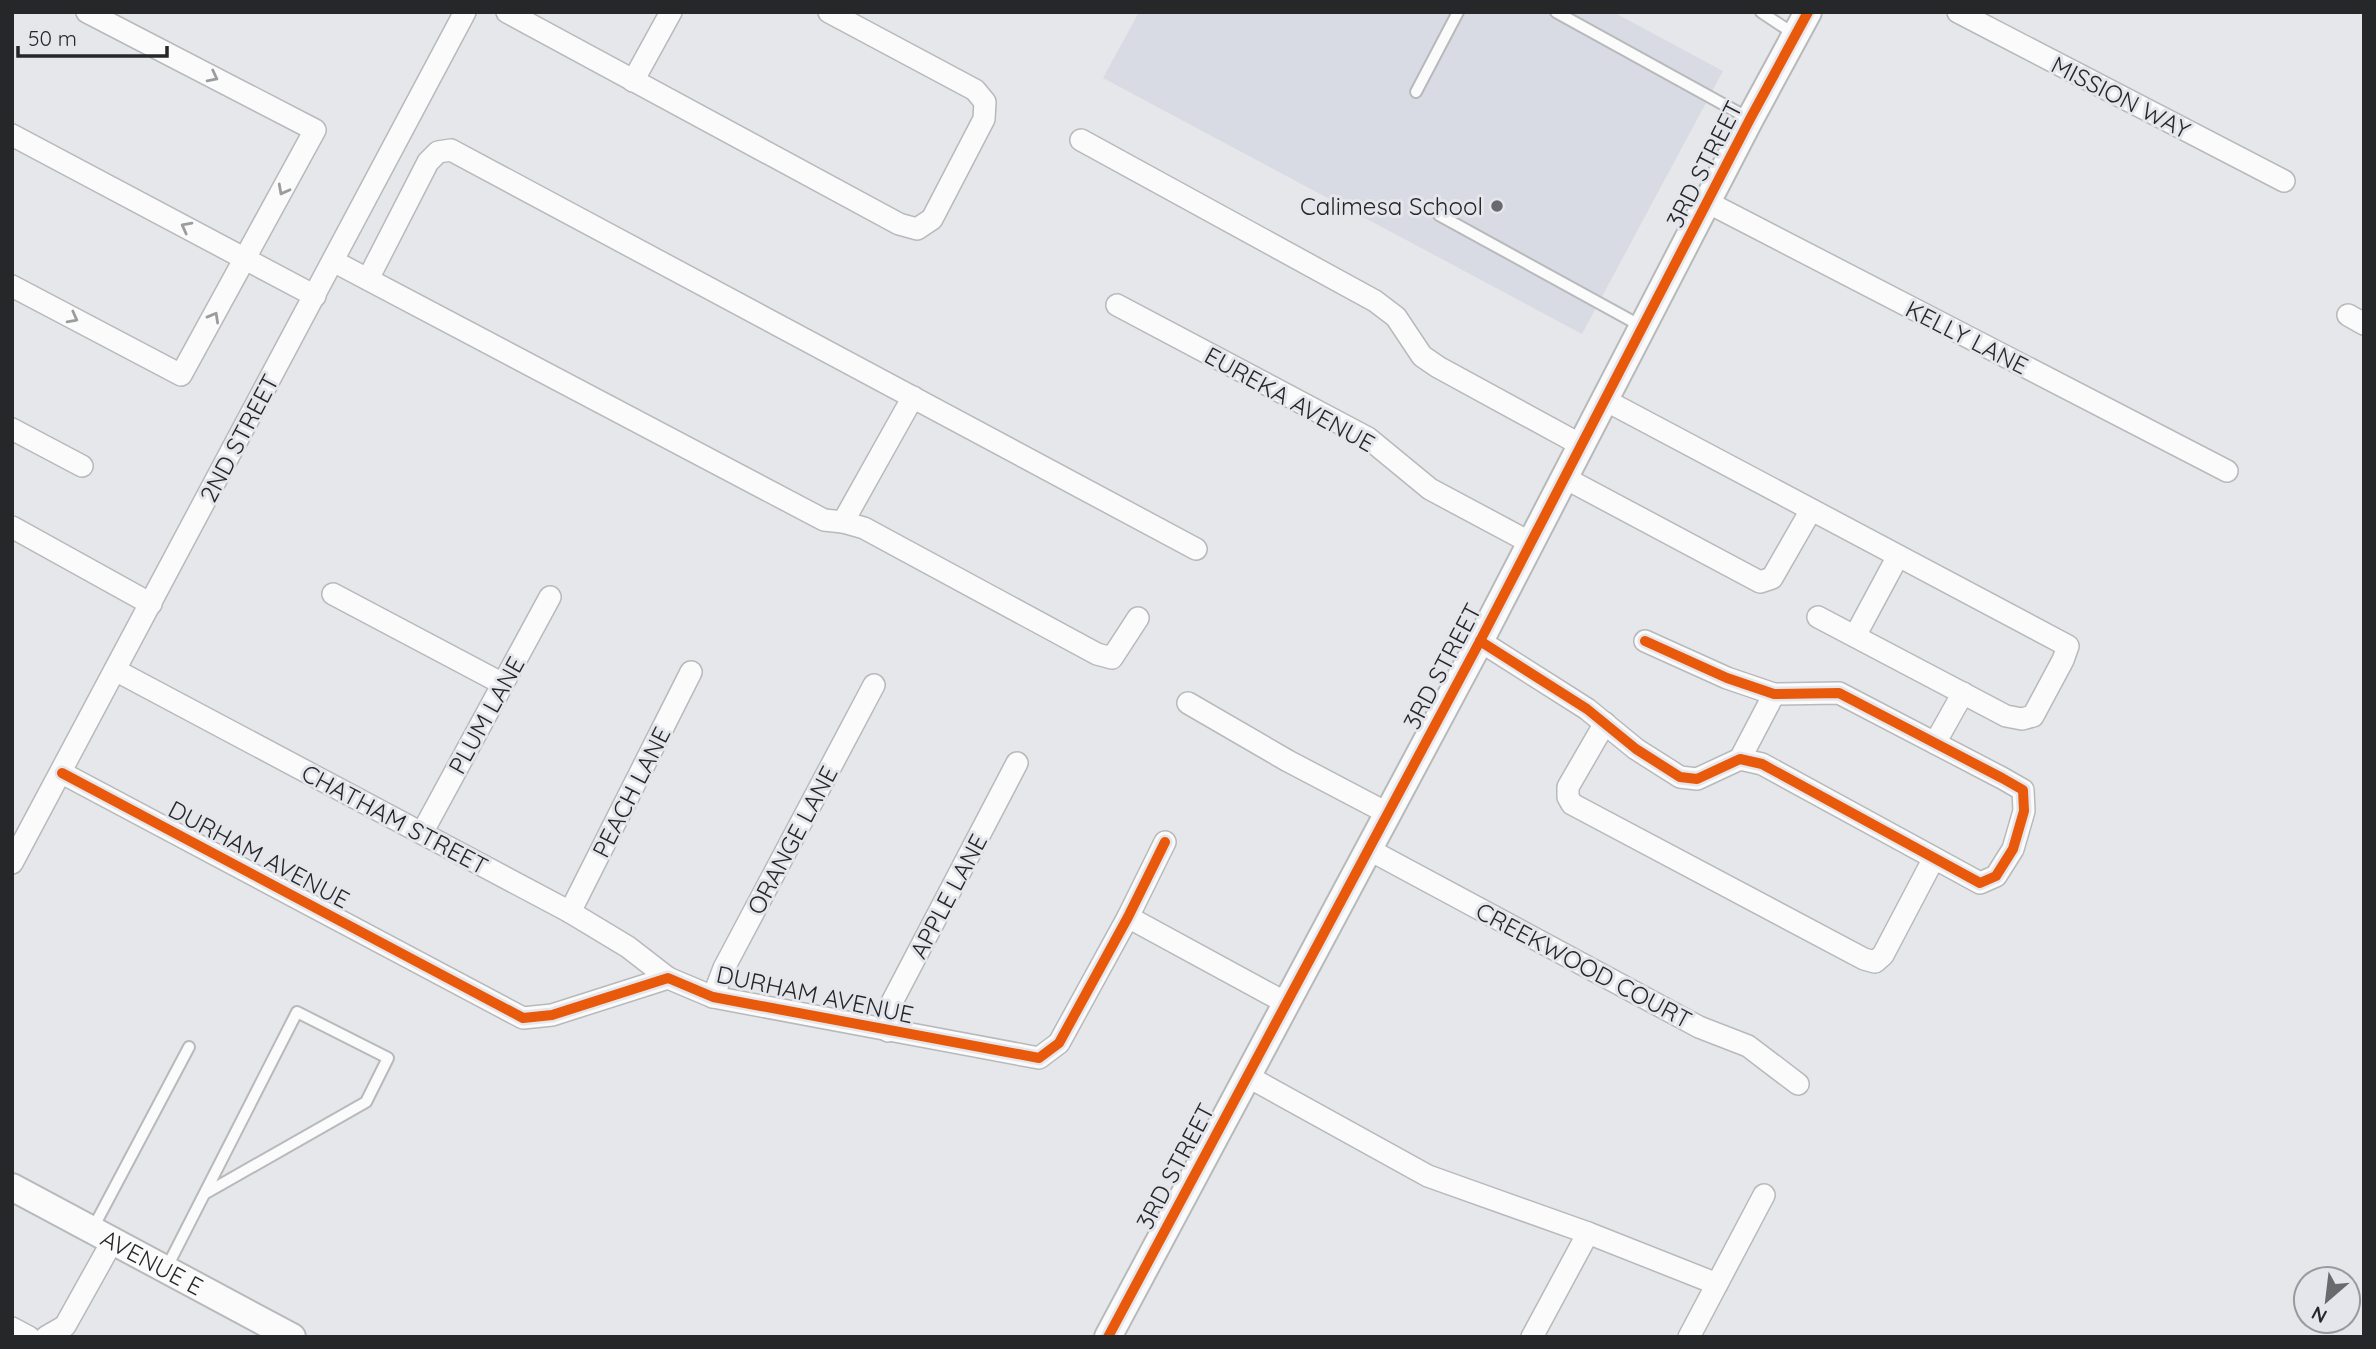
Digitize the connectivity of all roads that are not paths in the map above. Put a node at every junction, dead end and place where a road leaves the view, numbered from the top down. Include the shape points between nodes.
1 (87, 12) edge
2 (465, 12) edge
3 (671, 12) edge
4 (829, 12) edge
5 (1458, 12) edge
6 (1556, 12) edge
7 (1761, 12) edge
8 (1958, 12) edge
9 (518, 15) edge
10 (1801, 24) edge
11 (634, 81) junction
12 (1416, 92) dead end
13 (1750, 119) junction
14 (12, 135) edge
15 (1081, 140) dead end
16 (2284, 181) dead end
17 (1707, 202) junction
18 (1439, 215) dead end
19 (246, 259) junction
20 (333, 261) junction
21 (368, 279) junction
22 (12, 286) edge
23 (315, 296) junction
24 (1117, 305) dead end
25 (1644, 327) junction
26 (913, 397) junction
27 (1605, 400) junction
28 (12, 429) edge
29 (1581, 445) junction
30 (82, 466) dead end
31 (2227, 471) dead end
32 (1565, 478) junction
33 (1811, 510) junction
34 (843, 522) junction
35 (12, 527) edge
36 (1531, 543) junction
37 (1196, 549) dead end
38 (1898, 556) junction
39 (333, 594) dead end
40 (550, 597) dead end
41 (151, 604) junction
42 (1818, 617) dead end
43 (1138, 618) dead end
44 (1855, 636) junction
45 (1480, 641) junction
46 (1644, 641) dead end
47 (115, 670) junction
48 (691, 672) dead end
49 (503, 684) junction
50 (874, 685) dead end
51 (1963, 693) junction
52 (1774, 694) junction
53 (1188, 703) dead end
54 (1605, 723) junction
55 (1935, 743) junction
56 (1740, 759) junction
57 (1017, 764) dead end
58 (62, 773) junction
59 (1387, 813) junction
60 (422, 833) junction
61 (1166, 842) dead end
62 (1368, 849) junction
63 (1934, 858) junction
64 (12, 863) edge
65 (570, 912) junction
66 (1128, 917) junction
67 (668, 978) junction
68 (713, 997) junction
69 (1286, 1003) junction
70 (888, 1031) junction
71 (189, 1046) dead end
72 (1247, 1076) junction
73 (1798, 1084) dead end
74 (12, 1187) edge
75 (206, 1192) junction
76 (1764, 1195) dead end
77 (1588, 1233) junction
78 (102, 1235) junction
79 (166, 1269) junction
80 (1717, 1284) junction
81 (12, 1328) edge
82 (29, 1337) edge
83 (46, 1337) edge
84 (292, 1337) edge
85 (1108, 1337) edge
86 (1532, 1337) edge
87 (1689, 1337) edge

1 -> 19 street via 314,130
2 - 20 street, 2ND STREET
3 - 11 street
4 - 11 street via 975,90 985,102 984,119 932,219 917,229
5 - 12 lane
6 - 13 lane
7 - 10 lane
8 - 16 street, MISSION WAY
9 - 11 street
10 - 13 street, 3RD STREET
13 - 17 street, 3RD STREET
19 -> 14 street
15 - 29 street via 1375,301 1396,317 1422,356
17 - 25 street, 3RD STREET
17 - 31 street, KELLY LANE
18 - 25 lane
22 -> 19 street via 181,375
19 - 23 street
20 - 21 street
20 - 23 street, 2ND STREET
21 - 26 street via 428,162 438,152 451,150
21 - 34 street via 824,520
23 - 41 street, 2ND STREET
24 - 36 street, EUREKA AVENUE via 1368,438 1430,489
25 - 27 street, 3RD STREET
26 - 34 street
26 - 37 street
27 - 29 street, 3RD STREET
27 - 33 street
28 - 30 street
29 - 32 street, 3RD STREET
32 - 33 street via 1760,582 1772,578
32 - 36 street, 3RD STREET
33 - 38 street
34 - 43 street via 864,528 1097,654 1112,658
35 - 41 street
36 - 45 street, 3RD STREET
38 - 44 street
38 - 51 street via 2068,646 2033,716 2006,716
39 - 49 street
40 - 49 street, PLUM LANE
41 - 47 street, 2ND STREET
42 - 44 street
44 - 51 street
45 - 54 street
45 - 59 street, 3RD STREET
46 - 52 street
47 - 58 street, 2ND STREET
47 - 60 street, CHATHAM STREET
48 - 65 street, PEACH LANE
49 - 60 street, PLUM LANE
50 - 68 street, ORANGE LANE via 724,968
51 - 55 street
52 - 55 street via 1839,693
52 - 56 street
53 - 59 street
54 - 56 street via 1680,777 1698,779
54 - 63 street via 1568,787 1572,804 1864,959 1875,962 1883,955
55 - 63 street via 2023,790 2024,811 2013,849 1996,876 1980,883
56 - 63 street via 1762,764
57 - 70 street, APPLE LANE via 892,1002
58 - 64 street, 2ND STREET
58 - 67 street, DURHAM AVENUE via 523,1018 552,1015
59 - 62 street, 3RD STREET
60 - 65 street, CHATHAM STREET
61 - 66 street, DURHAM AVENUE
62 - 69 street, 3RD STREET
62 - 73 street, CREEKWOOD COURT via 1687,1021 1748,1046
65 - 67 street, CHATHAM STREET
66 - 69 street
66 - 70 street, DURHAM AVENUE via 1059,1043 1039,1058
67 - 68 street, DURHAM AVENUE
68 - 70 street, DURHAM AVENUE
69 - 72 street, 3RD STREET
71 - 78 lane
72 - 77 street via 1428,1176
72 - 85 street, 3RD STREET
74 - 78 street, AVENUE E
75 - 75 lane via 297,1012 388,1058 366,1102
75 - 79 lane
76 - 80 street
77 - 80 street
77 - 86 street
78 - 79 street, AVENUE E
78 - 83 street via 65,1326
79 - 84 street, AVENUE E
80 - 87 street
81 - 82 street

